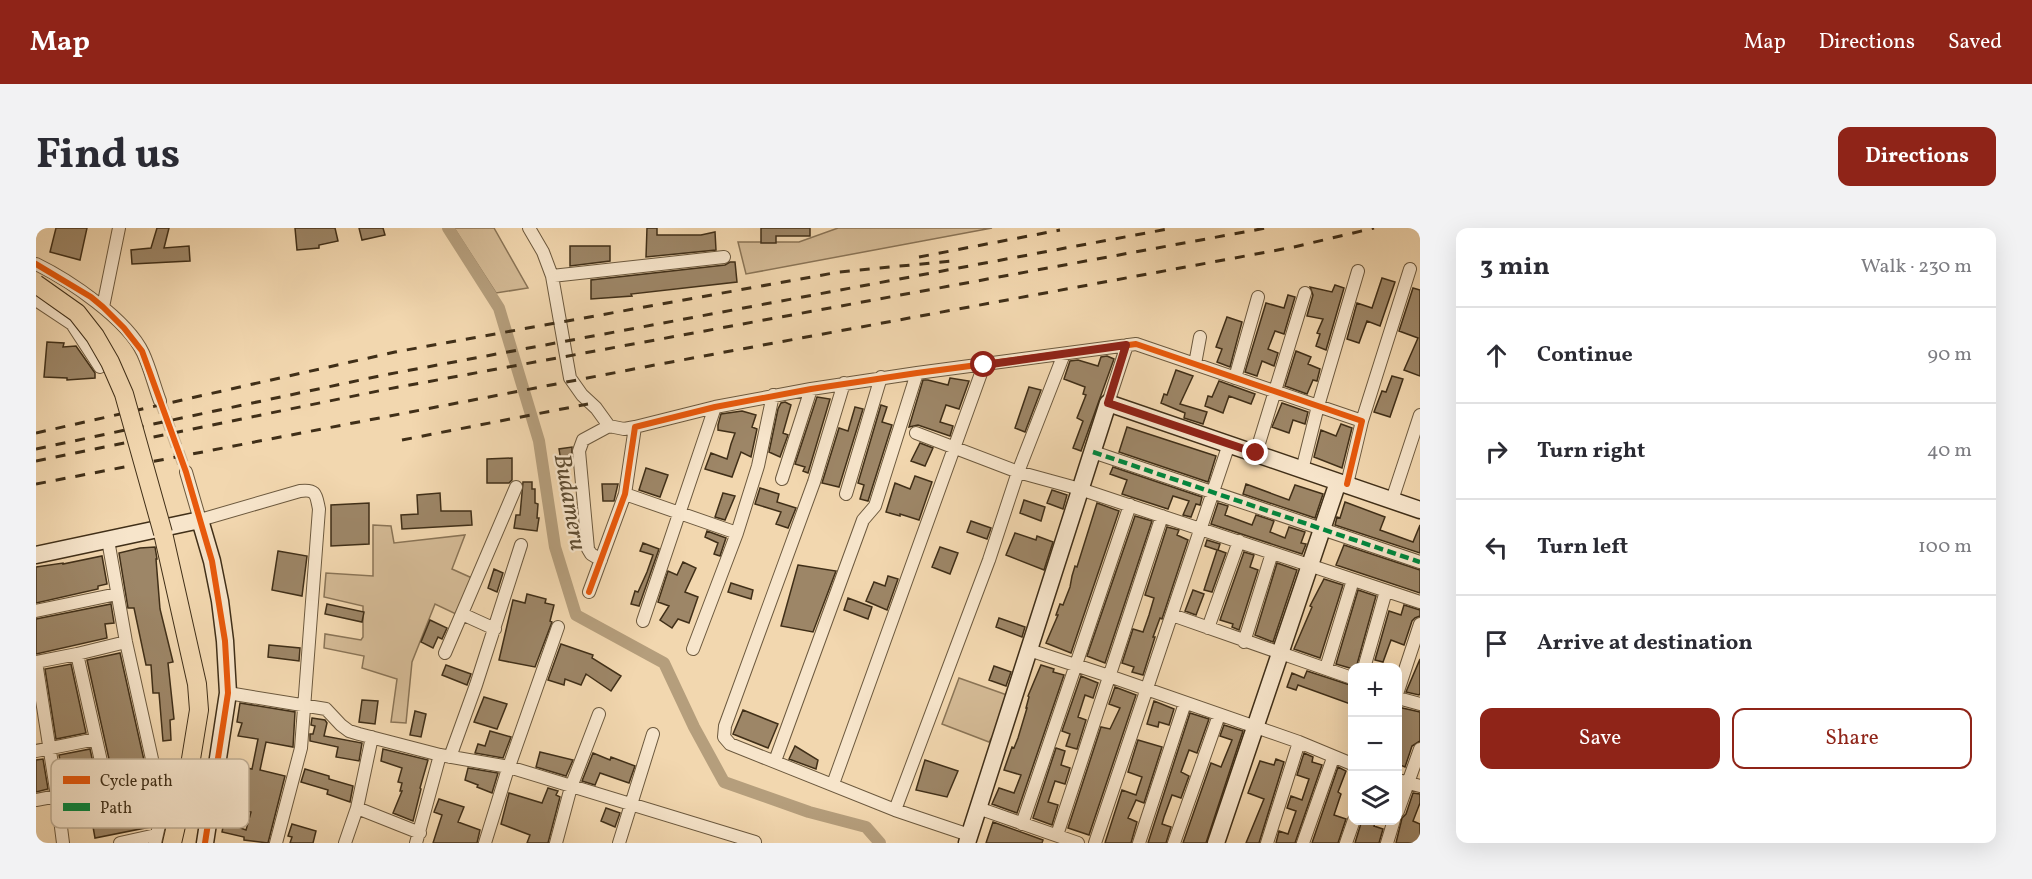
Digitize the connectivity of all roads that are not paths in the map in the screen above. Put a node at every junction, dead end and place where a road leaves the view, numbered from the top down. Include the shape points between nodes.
1 (119, 228) edge
2 (529, 228) edge
3 (724, 257) dead end
4 (36, 264) edge
5 (1410, 269) dead end
6 (1358, 271) dead end
7 (552, 276) junction
8 (36, 284) edge
9 (1305, 293) dead end
10 (91, 297) junction
11 (1258, 297) dead end
12 (36, 300) edge
13 (103, 307) junction
14 (72, 324) junction
15 (1200, 337) dead end
16 (1126, 345) junction
17 (1064, 354) junction
18 (1195, 364) junction
19 (984, 365) junction
20 (100, 367) dead end
21 (917, 373) junction
22 (881, 377) junction
23 (1235, 378) junction
24 (844, 383) junction
25 (811, 389) junction
26 (1274, 393) junction
27 (773, 395) junction
28 (160, 401) tunnel mouth
29 (1108, 403) junction
30 (1318, 406) junction
31 (715, 407) junction
32 (1420, 415) edge
33 (1362, 421) junction
34 (609, 426) junction
35 (635, 428) junction
36 (916, 433) dead end
37 (1229, 444) junction
38 (953, 447) junction
39 (1093, 452) junction
40 (1256, 453) junction
41 (1302, 470) junction
42 (186, 472) tunnel mouth
43 (1018, 472) junction
44 (782, 479) dead end
45 (1342, 483) junction
46 (516, 488) dead end
47 (1080, 489) junction
48 (1214, 492) junction
49 (625, 494) junction
50 (846, 494) dead end
51 (1392, 500) junction
52 (1130, 505) junction
53 (1420, 510) edge
54 (681, 513) junction
55 (1162, 516) junction
56 (200, 520) junction
57 (1321, 528) junction
58 (1201, 529) junction
59 (737, 533) junction
60 (108, 540) junction
61 (1239, 541) junction
62 (520, 545) dead end
63 (1272, 553) junction
64 (36, 555) edge
65 (601, 560) junction
66 (1420, 562) edge
67 (1308, 565) junction
68 (1353, 580) junction
69 (1386, 591) junction
70 (589, 592) dead end
71 (117, 594) junction
72 (1420, 602) edge
73 (36, 611) edge
74 (462, 614) junction
75 (1172, 615) junction
76 (643, 621) dead end
77 (1420, 624) edge
78 (558, 627) dead end
79 (1208, 628) junction
80 (495, 629) junction
81 (126, 642) junction
82 (1244, 642) junction
83 (693, 649) dead end
84 (1029, 650) junction
85 (446, 653) dead end
86 (1280, 653) junction
87 (77, 654) junction
88 (36, 662) edge
89 (1365, 663) edge
90 (1075, 665) junction
91 (1326, 668) junction
92 (1109, 676) junction
93 (1348, 676) edge
94 (1402, 679) edge
95 (1147, 689) junction
96 (228, 693) junction
97 (1402, 699) edge
98 (1185, 703) junction
99 (1420, 704) edge
100 (305, 706) junction
101 (599, 714) dead end
102 (1219, 715) junction
103 (1255, 728) junction
104 (653, 734) dead end
105 (372, 738) junction
106 (96, 739) junction
107 (1299, 742) junction
108 (49, 748) junction
109 (1420, 749) edge
110 (36, 751) edge
111 (445, 756) junction
112 (1333, 758) junction
113 (100, 759) edge
114 (152, 759) edge
115 (191, 759) edge
116 (218, 759) edge
117 (51, 760) edge
118 (775, 761) junction
119 (1348, 762) edge
120 (509, 767) junction
121 (1402, 781) edge
122 (833, 784) junction
123 (1420, 786) edge
124 (571, 787) junction
125 (51, 797) edge
126 (36, 800) edge
127 (631, 805) junction
128 (357, 808) junction
129 (978, 808) junction
130 (895, 810) junction
131 (1022, 824) junction
132 (1352, 825) edge
133 (1392, 825) edge
134 (61, 828) edge
135 (207, 828) edge
136 (1057, 835) junction
137 (418, 838) edge
138 (968, 839) edge
139 (161, 840) edge
140 (755, 842) edge
141 (63, 843) edge
142 (120, 843) edge
143 (205, 843) edge
144 (276, 843) edge
145 (345, 843) edge
146 (485, 843) edge
147 (556, 843) edge
148 (619, 843) edge
149 (1078, 843) edge
150 (1095, 843) edge
151 (1138, 843) edge
152 (1174, 843) edge
153 (1216, 843) edge
154 (1267, 843) edge
155 (1303, 843) edge
156 (1346, 843) edge
157 (1387, 843) edge

1 - 13 street
2 - 7 street
3 - 7 street
4 - 10 street
5 - 33 street
6 - 30 street
7 - 34 street via 570,378
8 - 115 main road, bridge via 77,313 95,336 124,394 163,533 197,684 199,710
9 - 26 street
10 - 13 street
10 - 14 street
11 - 23 street
12 - 14 street
13 - 28 street via 142,351
14 - 20 street
15 - 18 street
16 - 17 street
16 - 18 street via 1136,344
16 - 29 street
17 - 19 street
17 - 43 street
18 - 23 street
19 - 21 street
19 - 38 street
21 - 22 street
21 - 118 street via 875,506 863,520
22 - 24 street
22 - 50 street
23 - 26 street
24 - 25 street
24 - 118 street via 814,482 724,732 730,744
25 - 27 street
25 - 44 street
26 - 30 street
26 - 40 street
27 - 31 street
27 - 59 street via 758,466
29 - 37 street
29 - 39 street
30 - 33 street
30 - 41 street
31 - 35 street
31 - 54 street
32 - 51 street
33 - 45 street
34 - 35 street
34 - 65 street via 583,440 579,451 588,549
35 - 49 street
36 - 38 street
37 - 40 street
37 - 48 street
38 - 43 street
38 - 122 street
39 - 47 street
39 - 48 street
40 - 41 street
41 - 45 street
42 - 56 street
43 - 47 street
43 - 130 street
45 - 51 street
45 - 57 street
46 - 74 street
47 - 52 street
47 - 84 street
48 - 57 street
48 - 58 street
49 - 54 street
49 - 65 street
51 - 53 street
52 - 55 street
52 - 90 street
54 - 59 street
54 - 76 street
55 - 58 street
55 - 92 street
56 - 60 street
56 - 96 street via 220,601
56 - 100 street via 300,491 309,490 317,497
57 - 66 street
57 - 67 street
58 - 61 street
58 - 75 street
59 - 83 street
60 - 64 street
60 - 71 street
61 - 63 street
61 - 79 street
62 - 80 street
63 - 67 street
63 - 82 street
65 - 70 street
67 - 68 street
67 - 86 street
68 - 69 street
68 - 91 street
69 - 72 street
69 - 89 street
71 - 73 street
71 - 81 street
74 - 80 street
74 - 85 street
75 - 79 street
75 - 95 street
77 - 94 street
78 - 120 street
79 - 82 street
80 - 111 street
81 - 87 street
81 - 114 street
82 - 86 street
84 - 90 street
84 - 129 street
86 - 91 street
86 - 103 street
87 - 88 street
87 - 106 street
88 - 108 street
90 - 92 street
90 - 131 street
91 - 93 street
92 - 95 street
92 - 136 street
95 - 98 street
95 - 150 street
96 - 100 street
96 - 116 street
97 - 99 street
98 - 102 street
98 - 151 street
100 - 105 street via 326,709 349,731
100 - 144 street via 301,748
101 - 124 street
102 - 103 street
102 - 152 street
103 - 107 street
103 - 153 street
104 - 127 street
105 - 111 street
105 - 128 street
106 - 108 street
106 - 113 street
107 - 112 street
107 - 154 street
108 - 110 street
108 - 117 street
109 - 121 street
111 - 120 street
111 - 137 street
112 - 119 street
112 - 155 street
118 - 122 street
120 - 124 street
120 - 146 street
121 - 123 street
122 - 130 street
124 - 127 street
124 - 147 street
125 - 126 street
127 - 140 street
127 - 148 street
128 - 137 street
128 - 145 street
129 - 131 street
129 - 138 street
130 - 138 street
131 - 136 street
132 - 156 street
133 - 157 street
134 - 141 street
135 - 143 street
136 - 149 street
139 - 142 street

